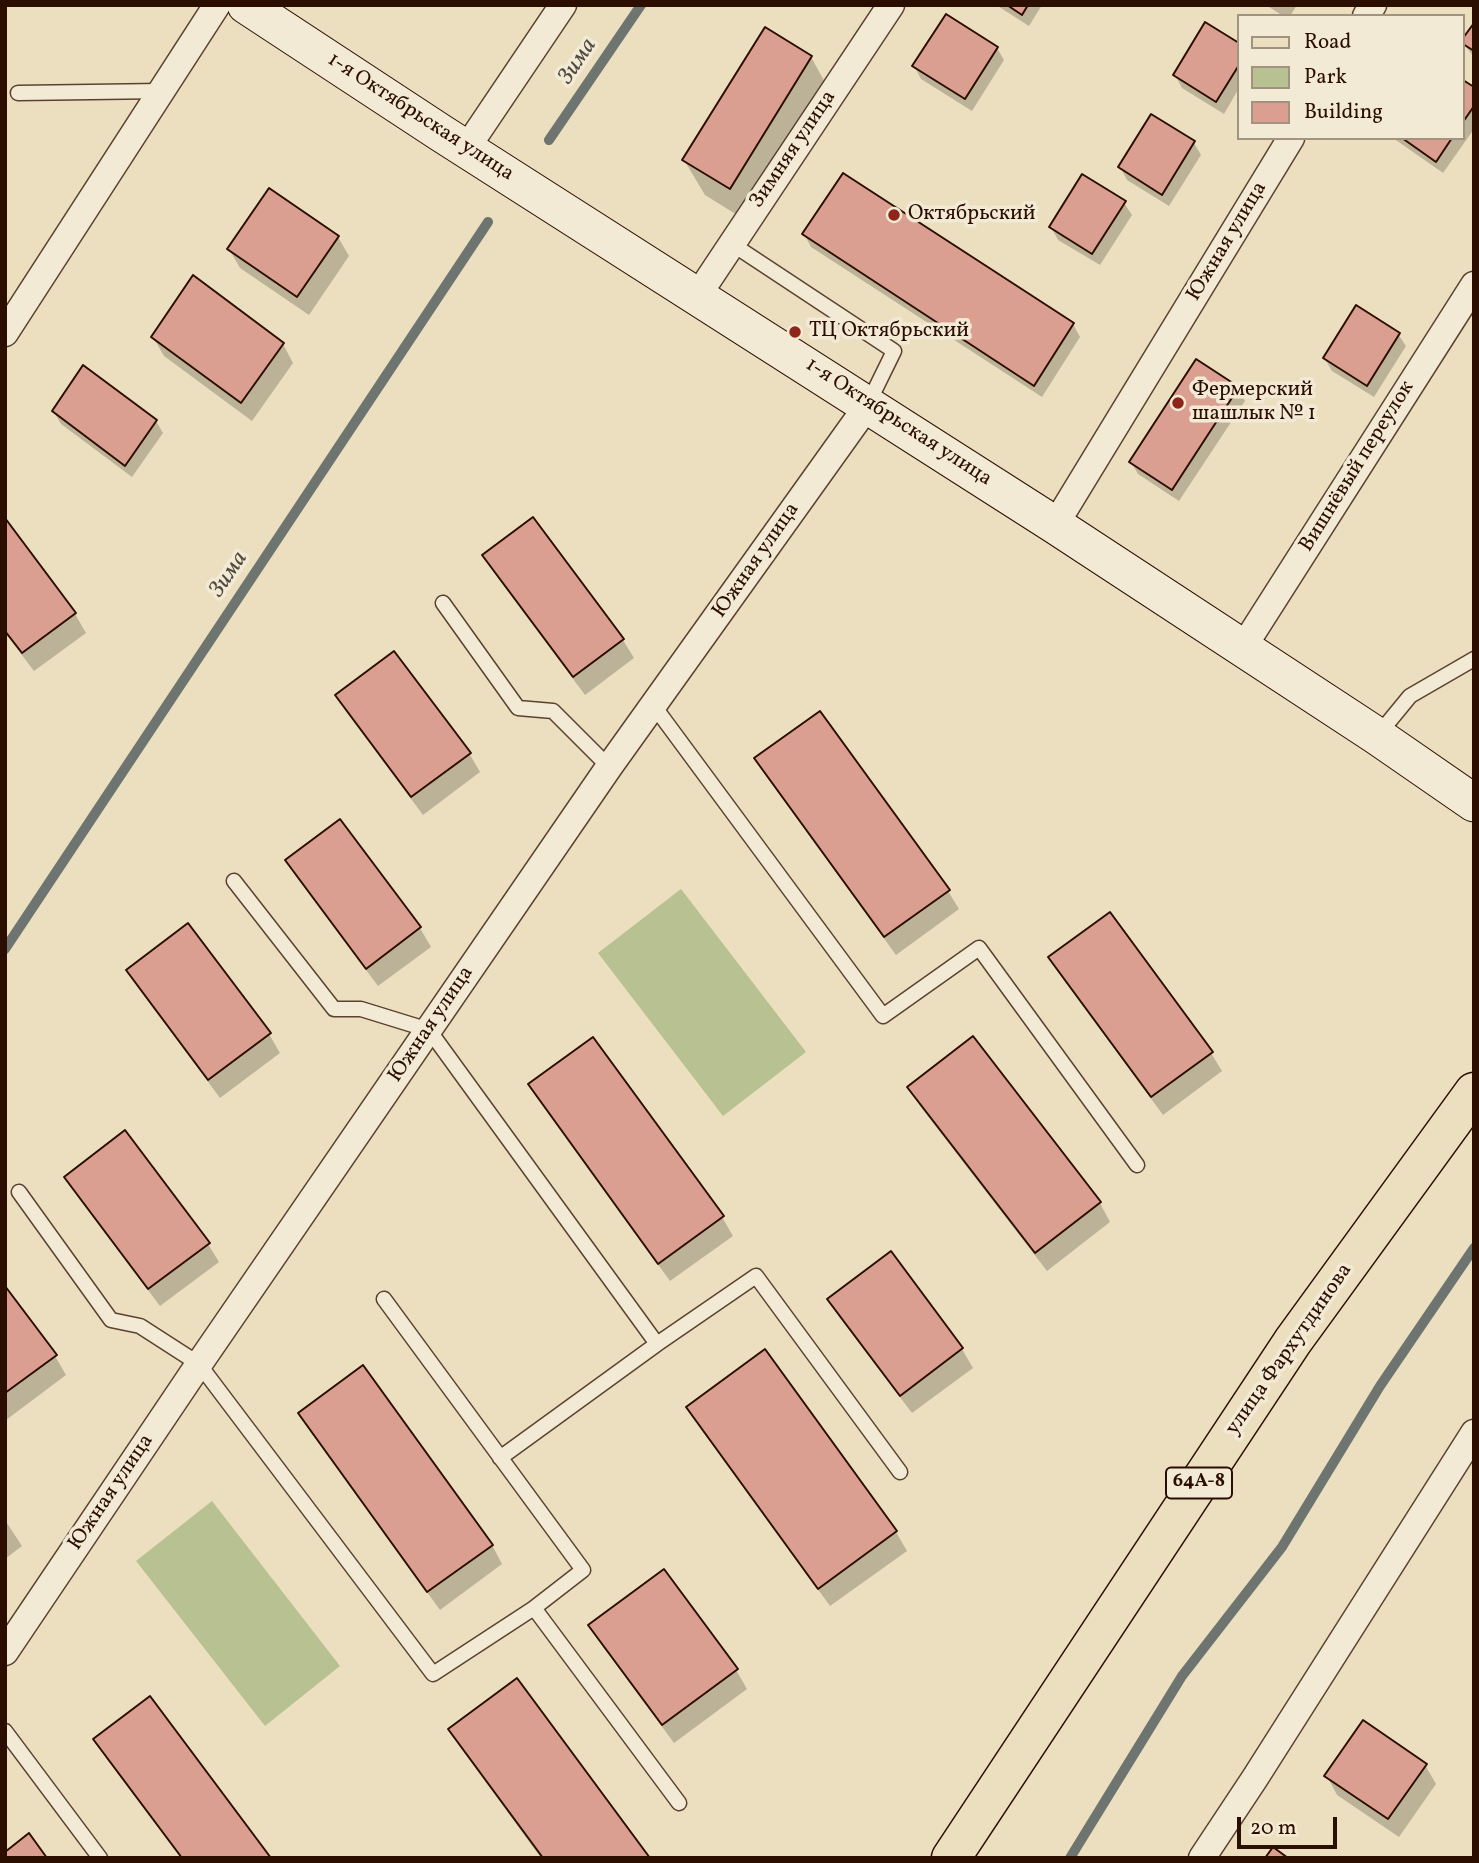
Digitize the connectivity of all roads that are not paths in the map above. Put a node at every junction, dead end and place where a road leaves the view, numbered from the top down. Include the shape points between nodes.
1 (217, 5) edge
2 (246, 5) edge
3 (562, 5) edge
4 (891, 5) edge
5 (164, 90) junction
6 (18, 93) dead end
7 (1290, 140) edge
8 (466, 149) junction
9 (732, 244) junction
10 (1474, 285) edge
11 (698, 295) junction
12 (5, 333) edge
13 (868, 405) junction
14 (1055, 525) junction
15 (443, 603) dead end
16 (1242, 649) junction
17 (1474, 659) edge
18 (654, 706) junction
19 (1377, 736) junction
20 (609, 767) junction
21 (1474, 803) edge
22 (234, 881) dead end
23 (429, 1030) junction
24 (1474, 1092) edge
25 (1137, 1165) dead end
26 (19, 1192) dead end
27 (384, 1299) dead end
28 (657, 1344) junction
29 (199, 1364) junction
30 (1474, 1433) edge
31 (500, 1458) junction
32 (900, 1472) dead end
33 (534, 1608) junction
34 (6, 1648) edge
35 (5, 1731) edge
36 (679, 1803) dead end
37 (100, 1858) edge
38 (951, 1858) edge
39 (1202, 1858) edge

1 - 5 street
2 - 8 street, 1-я Октябрьская улица
3 - 8 street
4 - 9 street, Зимняя улица
5 - 6 lane
5 - 12 street
7 - 14 street, Южная улица
8 - 11 street, 1-я Октябрьская улица
9 - 11 street, Зимняя улица
9 - 13 lane via 894,351
10 - 16 street, Вишнёвый переулок
11 - 13 street, 1-я Октябрьская улица
13 - 14 street, 1-я Октябрьская улица
13 - 18 street, Южная улица
14 - 16 street, 1-я Октябрьская улица
15 - 20 lane via 518,708 553,711
16 - 19 street, 1-я Октябрьская улица
17 - 19 lane via 1410,696
18 - 20 street, Южная улица
18 - 25 lane via 883,1016 979,948
19 - 21 street, 1-я Октябрьская улица
20 - 23 street, Южная улица
22 - 23 lane via 334,1009 361,1009
23 - 28 lane
23 - 29 street, Южная улица
24 - 38 main road, улица Фархутдинова / 64А-8 via 1293,1341
26 - 29 lane via 111,1320 140,1326
27 - 31 lane
28 - 31 lane
28 - 32 lane via 756,1276
29 - 33 lane via 433,1674
29 - 34 street, Южная улица
30 - 39 street
31 - 33 lane via 583,1570
33 - 36 lane
35 - 37 lane

